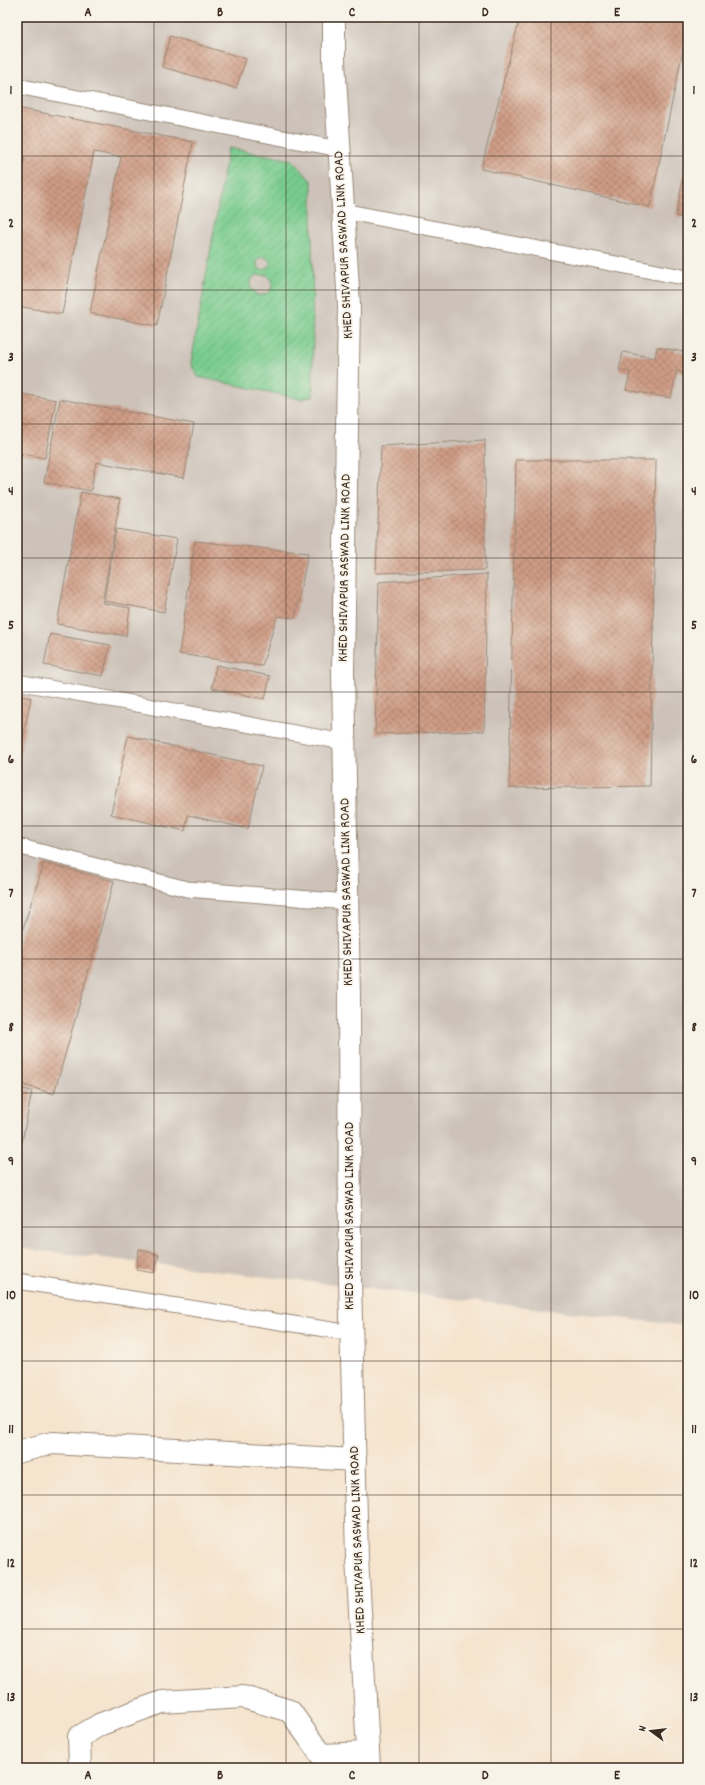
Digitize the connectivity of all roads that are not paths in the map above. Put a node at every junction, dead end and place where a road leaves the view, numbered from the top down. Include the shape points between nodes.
1 (334, 17) edge
2 (17, 86) edge
3 (339, 150) junction
4 (343, 211) junction
5 (688, 278) edge
6 (17, 682) edge
7 (344, 742) junction
8 (17, 846) edge
9 (347, 902) junction
10 (17, 1281) edge
11 (352, 1334) junction
12 (17, 1452) edge
13 (355, 1460) junction
14 (368, 1761) edge
15 (80, 1768) edge

1 - 3 main road, KHED SHIVAPUR SASWAD LINK ROAD
2 - 3 lane
3 - 4 main road, KHED SHIVAPUR SASWAD LINK ROAD
4 - 5 lane
4 - 7 main road, KHED SHIVAPUR SASWAD LINK ROAD via 349,305
6 - 7 lane
7 - 9 main road, KHED SHIVAPUR SASWAD LINK ROAD
8 - 9 lane via 187,890
9 - 11 main road, KHED SHIVAPUR SASWAD LINK ROAD
10 - 11 lane
11 - 13 main road, KHED SHIVAPUR SASWAD LINK ROAD
12 - 13 main road via 52,1443
13 - 14 main road, KHED SHIVAPUR SASWAD LINK ROAD via 357,1558
14 - 15 main road via 321,1755 290,1711 243,1697 162,1702 101,1724 79,1737

